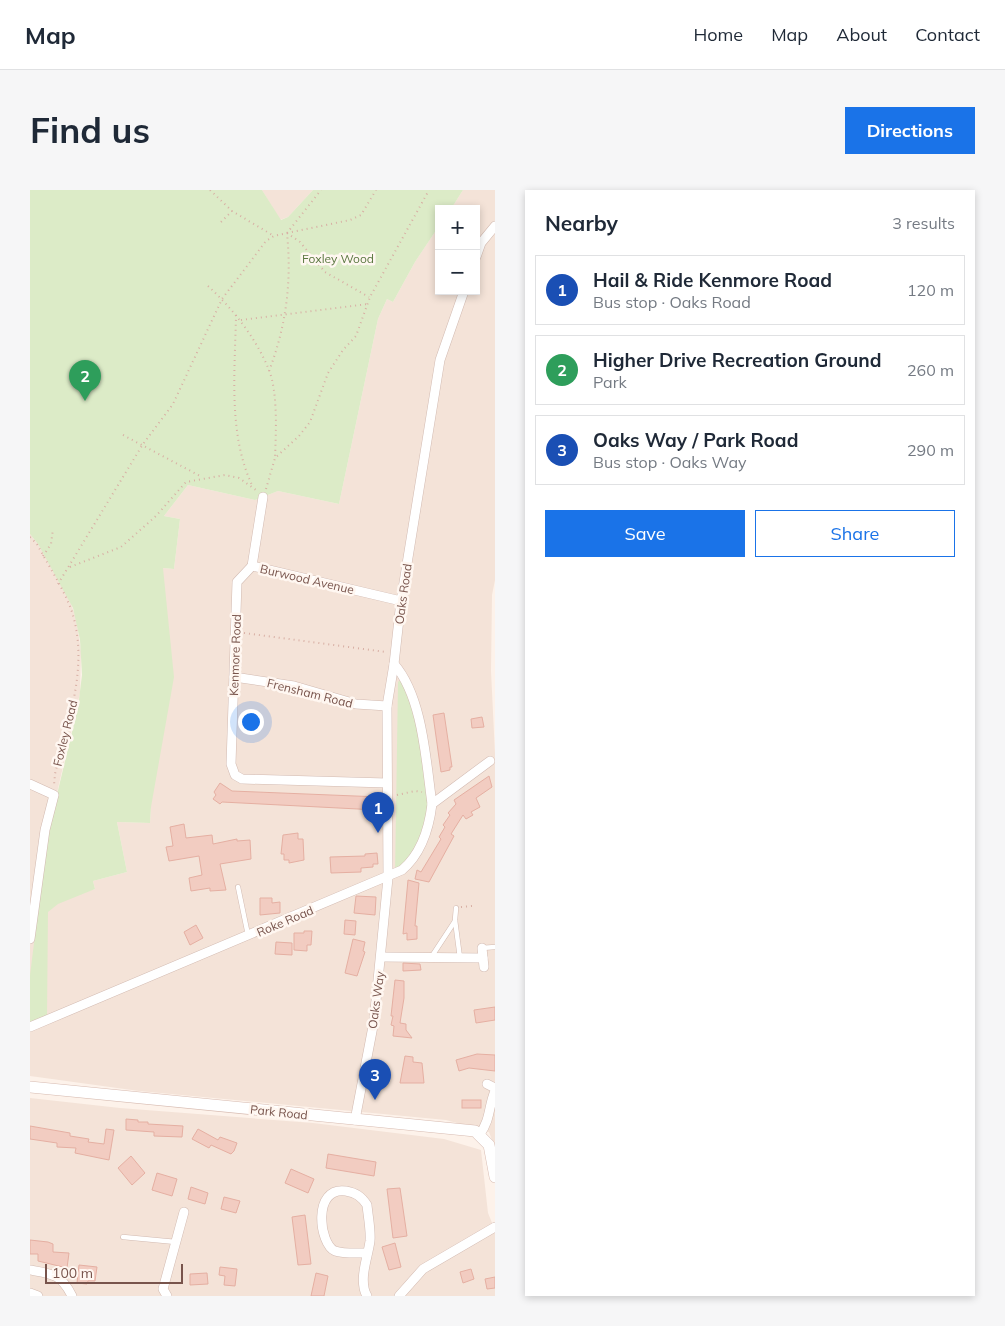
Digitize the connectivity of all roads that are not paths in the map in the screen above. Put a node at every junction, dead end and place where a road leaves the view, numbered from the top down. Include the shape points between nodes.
1 (495, 226) edge
2 (478, 250) edge
3 (463, 295) edge
4 (263, 497) road end
5 (252, 566) junction
6 (401, 601) junction
7 (394, 664) junction
8 (234, 677) junction
9 (387, 706) junction
10 (490, 760) dead end
11 (387, 783) junction
12 (30, 784) edge
13 (432, 804) junction
14 (388, 878) junction
15 (238, 887) dead end
16 (456, 908) road end
17 (455, 920) junction
18 (31, 927) edge
19 (248, 937) junction
20 (30, 939) edge
21 (495, 946) edge
22 (482, 948) joint
23 (382, 957) junction
24 (432, 957) junction
25 (460, 958) junction
26 (30, 1027) edge
27 (30, 1087) edge
28 (492, 1088) edge
29 (355, 1120) junction
30 (480, 1134) junction
31 (495, 1177) edge
32 (184, 1212) dead end
33 (495, 1227) edge
34 (122, 1237) dead end
35 (176, 1242) junction
36 (366, 1253) junction
37 (30, 1270) edge
38 (30, 1293) edge
39 (38, 1296) edge
40 (72, 1296) edge
41 (167, 1296) edge
42 (367, 1296) edge
43 (399, 1296) edge

1 - 2 street
3 - 6 street, Oaks Road via 440,360
4 - 5 street, Burwood Avenue
5 - 6 street, Burwood Avenue
5 - 8 street, Kenmore Road via 237,582
6 - 7 street, Oaks Road
7 - 9 street, Oaks Road
7 - 13 street via 405,676 420,726
8 - 9 street, Frensham Road via 294,686 356,704
8 - 11 street, Kenmore Road via 231,764 235,774 242,779
9 - 11 street, Oaks Road
10 - 13 street
11 - 14 street, Oaks Road
12 - 18 street via 54,795 45,830
13 - 14 street, Roke Road via 429,824 413,860
14 - 19 street, Roke Road
14 - 23 street, Oaks Way
15 - 19 lane
16 - 17 lane
17 - 24 lane
17 - 25 lane
18 - 20 street
19 - 26 street, Roke Road
21 - 22 lane
22 - 25 street via 483,962
23 - 24 street
23 - 29 street, Oaks Way via 374,1021
24 - 25 street
27 - 29 street, Park Road
28 - 30 street via 489,1118
29 - 30 street, Park Road via 470,1130
30 - 31 street via 489,1145
32 - 35 street
33 - 43 street via 423,1269
34 - 35 lane
35 - 41 street via 163,1289
36 - 36 street via 370,1241 367,1205 354,1192 336,1190 323,1203 324,1237 335,1251
36 - 42 street via 364,1286
37 - 40 street via 52,1274 65,1282
38 - 39 street

